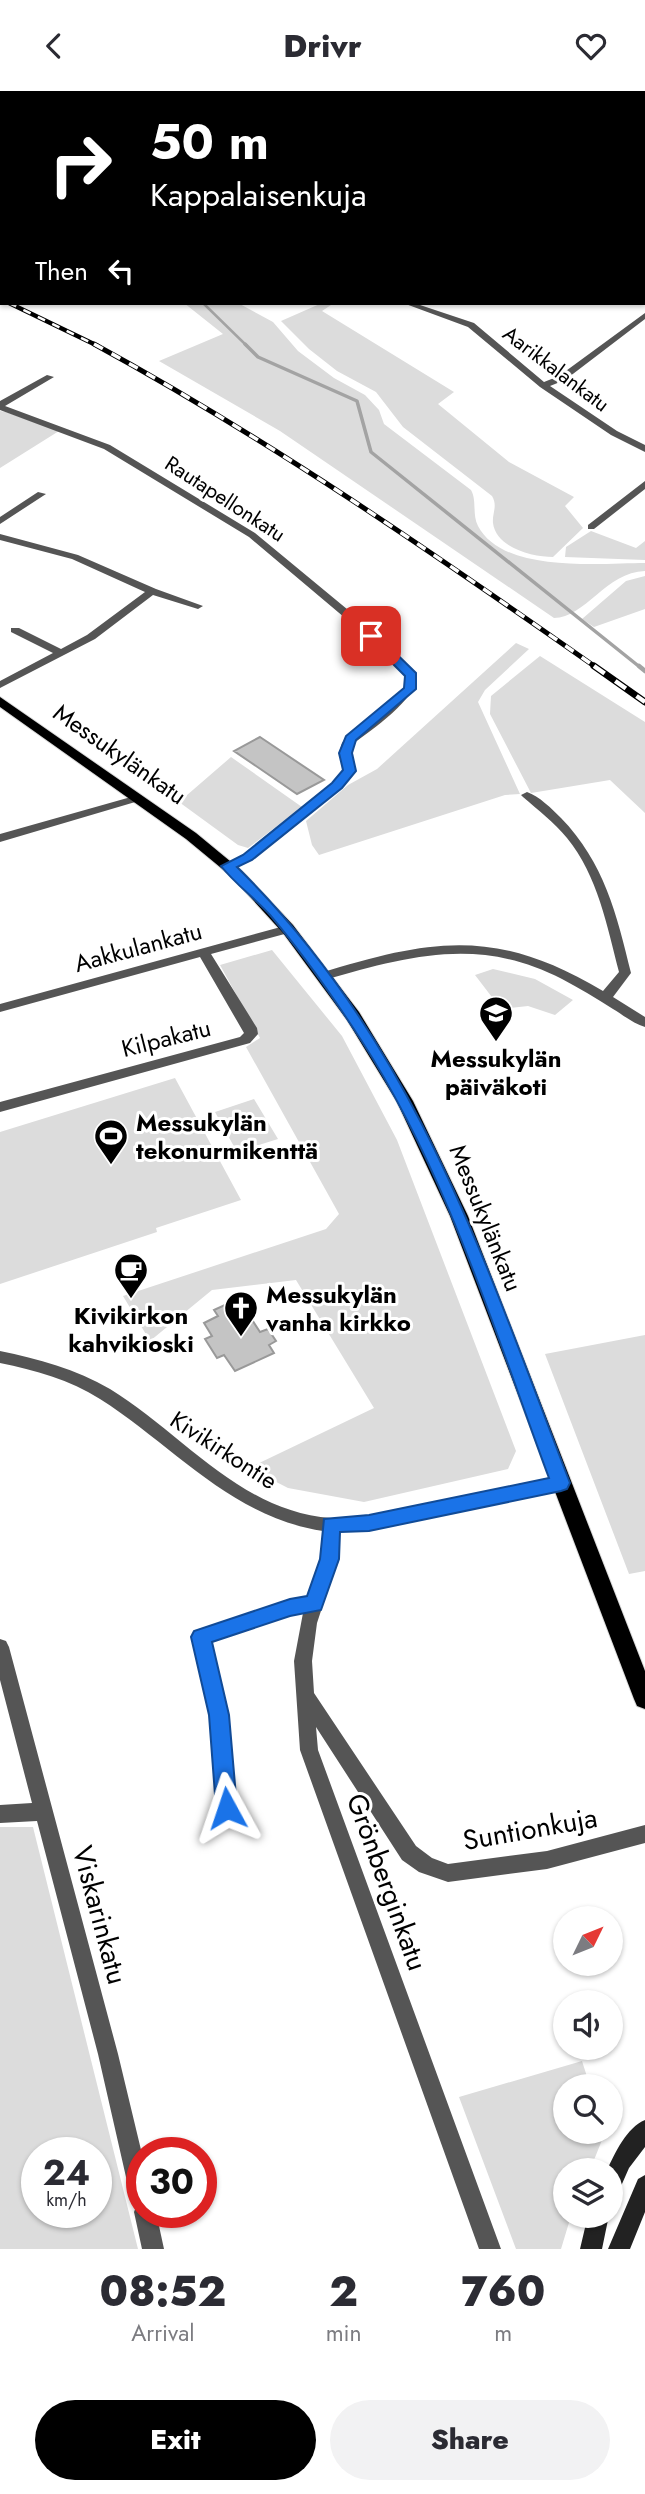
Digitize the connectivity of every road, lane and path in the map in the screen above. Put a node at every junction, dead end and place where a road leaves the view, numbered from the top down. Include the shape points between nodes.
1 (413, 305) edge
2 (645, 315) edge
3 (50, 377) dead end
4 (543, 385) junction
5 (0, 406) edge
6 (645, 449) edge
7 (645, 484) edge
8 (41, 494) dead end
9 (0, 521) edge
10 (591, 527) dead end
11 (0, 537) edge
12 (152, 591) junction
13 (198, 606) dead end
14 (15, 630) dead end
15 (62, 653) junction
16 (0, 685) edge
17 (0, 702) edge
18 (527, 795) dead end
19 (138, 798) junction
20 (0, 838) edge
21 (228, 866) junction
22 (288, 929) junction
23 (204, 953) junction
24 (324, 976) junction
25 (605, 998) junction
26 (0, 1008) edge
27 (645, 1023) edge
28 (0, 1107) edge
29 (0, 1357) edge
30 (561, 1483) junction
31 (331, 1525) junction
32 (314, 1604) junction
33 (0, 1647) edge
34 (305, 1695) junction
35 (645, 1699) edge
36 (227, 1808) dead end
37 (43, 1812) junction
38 (0, 1814) edge
39 (645, 1834) edge
40 (645, 2130) edge
41 (127, 2137) edge
42 (623, 2160) edge
43 (645, 2186) edge
44 (148, 2228) edge
45 (596, 2228) edge
46 (153, 2249) edge
47 (490, 2249) edge
48 (591, 2249) edge
49 (619, 2249) edge

1 - 4 street, Aarikkalankatu via 471,325
2 - 4 street via 562,378
3 - 5 street
4 - 6 street, Aarikkalankatu
5 - 21 street, Rautapellonkatu via 107,447 252,535 412,675 412,684 402,698 348,743 349,771 344,779 248,857
7 - 10 street
8 - 9 street
11 - 12 street via 75,557
12 - 13 street
12 - 15 street via 108,626
14 - 15 street
15 - 16 street
17 - 19 main road, Messukylänkatu
18 - 25 street via 577,840 599,876 625,974
19 - 20 street
19 - 21 main road, Messukylänkatu
21 - 22 main road, Messukylänkatu
22 - 23 street, Aakkulankatu
22 - 24 main road, Messukylänkatu
23 - 26 street, Aakkulankatu
23 - 28 street, Kilpakatu via 250,1028 245,1040
24 - 25 street via 390,955 471,949 512,954
24 - 30 main road, Messukylänkatu via 381,1059 428,1146
25 - 27 street
29 - 31 street, Kivikirkontie via 67,1374 116,1401 187,1458 239,1491 276,1511
30 - 31 street, Kivikirkontie via 369,1523
30 - 35 main road, Messukylänkatu
31 - 32 street, Grönberginkatu via 330,1559
32 - 34 street, Grönberginkatu via 303,1661
32 - 36 street via 290,1607 201,1637 219,1715
33 - 37 street, Viskarinkatu
34 - 39 street, Suntionkuja via 409,1853 426,1865 448,1873 547,1860
34 - 47 street, Grönberginkatu via 309,1750
37 - 38 street
37 - 41 street, Viskarinkatu
40 - 42 main road
43 - 49 main road
44 - 46 street
45 - 48 main road

